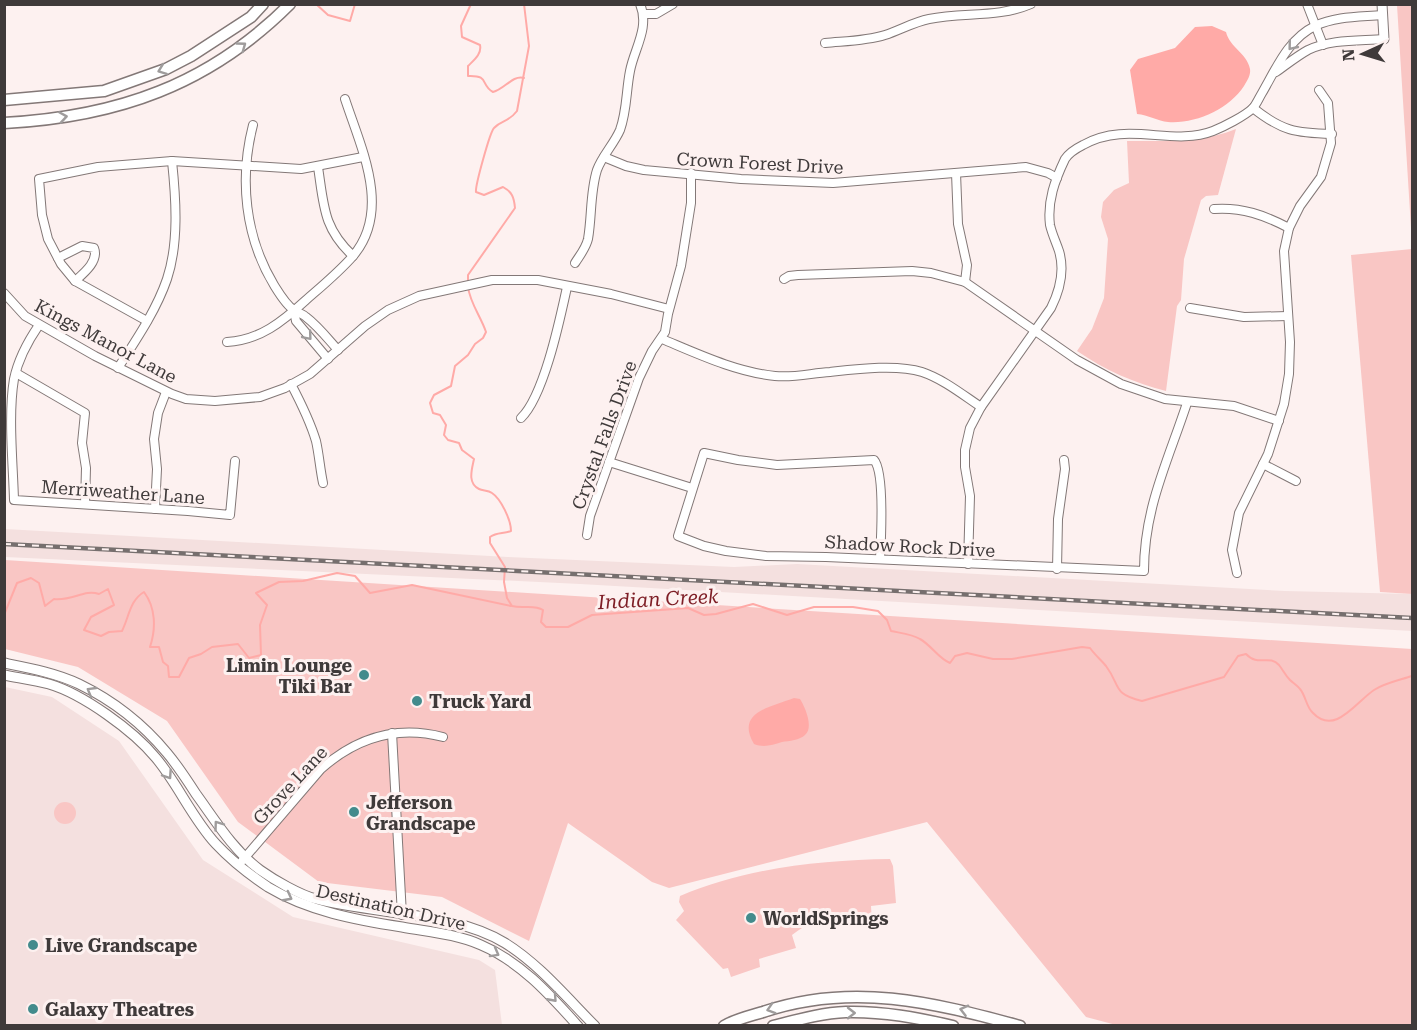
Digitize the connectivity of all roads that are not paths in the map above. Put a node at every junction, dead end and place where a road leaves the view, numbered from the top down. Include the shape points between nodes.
1 (263, 4) edge
2 (290, 4) edge
3 (640, 4) edge
4 (673, 4) edge
5 (1031, 4) edge
6 (1307, 4) edge
7 (1382, 4) edge
8 (643, 14) junction
9 (1382, 15) junction
10 (1316, 26) junction
11 (1384, 39) joint
12 (825, 43) dead end
13 (1323, 45) junction
14 (1274, 72) junction
15 (1319, 90) dead end
16 (345, 99) dead end
17 (4, 100) edge
18 (1253, 108) junction
19 (4, 123) edge
20 (254, 125) dead end
21 (1332, 134) junction
22 (363, 157) junction
23 (604, 157) junction
24 (172, 161) junction
25 (246, 166) junction
26 (318, 167) junction
27 (691, 173) junction
28 (956, 173) junction
29 (1056, 178) junction
30 (1214, 208) dead end
31 (1289, 228) junction
32 (353, 256) junction
33 (58, 258) junction
34 (575, 263) dead end
35 (784, 279) dead end
36 (75, 281) junction
37 (964, 282) junction
38 (567, 287) junction
39 (4, 293) edge
40 (1190, 308) dead end
41 (669, 309) junction
42 (294, 310) junction
43 (1288, 316) junction
44 (147, 321) junction
45 (39, 325) junction
46 (1036, 331) junction
47 (662, 339) junction
48 (227, 342) dead end
49 (339, 350) junction
50 (328, 359) junction
51 (118, 368) junction
52 (16, 373) junction
53 (291, 384) junction
54 (166, 392) junction
55 (1187, 403) junction
56 (981, 407) junction
57 (521, 418) dead end
58 (1279, 421) junction
59 (1064, 460) dead end
60 (235, 461) dead end
61 (609, 462) junction
62 (1263, 464) junction
63 (1296, 481) dead end
64 (323, 483) dead end
65 (692, 488) junction
66 (85, 504) junction
67 (155, 509) junction
68 (587, 536) dead end
69 (880, 559) junction
70 (968, 564) junction
71 (1056, 569) junction
72 (1237, 573) dead end
73 (4, 663) edge
74 (4, 675) edge
75 (139, 724) junction
76 (130, 731) junction
77 (392, 733) junction
78 (443, 737) dead end
79 (242, 861) junction
80 (402, 915) junction
81 (578, 1026) edge
82 (596, 1026) edge
83 (723, 1026) edge
84 (772, 1026) edge
85 (953, 1026) edge
86 (1020, 1026) edge

1 -> 17 main road via 251,17 166,69 104,91
19 -> 2 main road via 92,112 170,89 235,52
3 - 8 street
4 - 8 street via 656,14
5 - 12 street via 1003,13 929,19 876,37
6 - 10 street
7 - 9 street
8 - 23 street via 624,119
9 - 10 street via 1342,18
9 - 11 street
10 - 13 street
10 -> 14 street via 1292,43
11 - 13 street
13 - 14 street
14 - 18 street
15 - 21 street via 1328,103
16 - 22 street
18 - 21 street via 1282,128
18 - 29 street via 1211,132 1099,137 1075,149
20 - 25 street
21 - 31 street via 1321,177
22 - 26 street
22 - 32 street via 371,183 372,209 366,235
23 - 27 street, Crown Forest Drive via 644,170
23 - 34 street via 594,184 587,240
24 - 25 street
24 - 33 street via 98,167 39,179 42,215
24 - 44 street via 173,255 167,279
25 - 26 street
25 - 42 street via 247,206 256,244 272,280
26 - 32 street via 329,225
27 - 28 street, Crown Forest Drive via 841,183
27 - 41 street, Crystal Falls Drive via 691,203
28 - 29 street, Crown Forest Drive via 1026,167
28 - 37 street via 958,224 966,265
29 - 46 street via 1049,211 1061,281 1052,308
30 - 31 street via 1263,215
31 - 43 street via 1284,251
32 - 42 street
33 - 36 street
33 - 36 street via 82,246 94,248 95,257
35 - 37 street via 798,275 912,271
36 - 44 street
37 - 46 street
38 - 41 street, Kings Manor Lane
38 - 49 street, Kings Manor Lane via 538,280 492,280 432,293 388,310
38 - 57 street via 558,332 535,397
39 - 45 street, Kings Manor Lane
40 - 43 street via 1244,316
41 - 47 street, Crystal Falls Drive
42 - 48 street via 262,334
42 - 49 street via 305,315
42 -> 50 street via 296,321
43 - 58 street via 1289,375
44 - 51 street
45 - 51 street, Kings Manor Lane
45 - 52 street via 27,342
46 - 55 street via 1113,380
46 - 56 street
47 - 56 street via 718,361 775,376 901,368 923,372
47 - 61 street, Crystal Falls Drive via 643,369
49 - 50 street, Kings Manor Lane
50 - 53 street, Kings Manor Lane
51 - 54 street, Kings Manor Lane
52 - 66 street via 85,413
52 - 66 street, Merriweather Lane via 12,429 14,500
53 - 54 street, Kings Manor Lane via 260,397 228,401 186,399
53 - 64 street via 308,418
54 - 67 street via 154,439
55 - 58 street via 1234,406
55 - 71 street, Shadow Rock Drive via 1151,505 1144,571
56 - 70 street via 965,450 970,496
58 - 62 street
59 - 71 street
60 - 67 street, Merriweather Lane via 230,515
61 - 65 street
61 - 68 street, Crystal Falls Drive
62 - 63 street
62 - 72 street via 1239,513 1232,550
65 - 69 street, Shadow Rock Drive via 678,536 704,546 744,553
65 - 69 street via 704,453 764,464 874,460 881,510
66 - 67 street, Merriweather Lane
69 - 70 street, Shadow Rock Drive
70 - 71 street, Shadow Rock Drive
75 -> 73 street, Destination Drive via 122,709 77,683
74 - 76 street, Destination Drive via 51,685 88,703
75 - 76 street
79 -> 75 street, Destination Drive via 167,753
76 -> 79 street, Destination Drive via 156,758 215,843
77 - 78 street, Grove Lane via 425,732
77 - 79 street, Grove Lane via 370,738 336,756
77 - 80 street
79 - 80 street, Destination Drive via 314,899
79 -> 81 street, Destination Drive via 267,886 324,911 443,933 481,945 542,986
80 - 82 street, Destination Drive via 434,918 504,943 533,964
86 -> 83 main road via 939,1004 859,996 802,1000
84 -> 85 main road via 847,1012 914,1017

